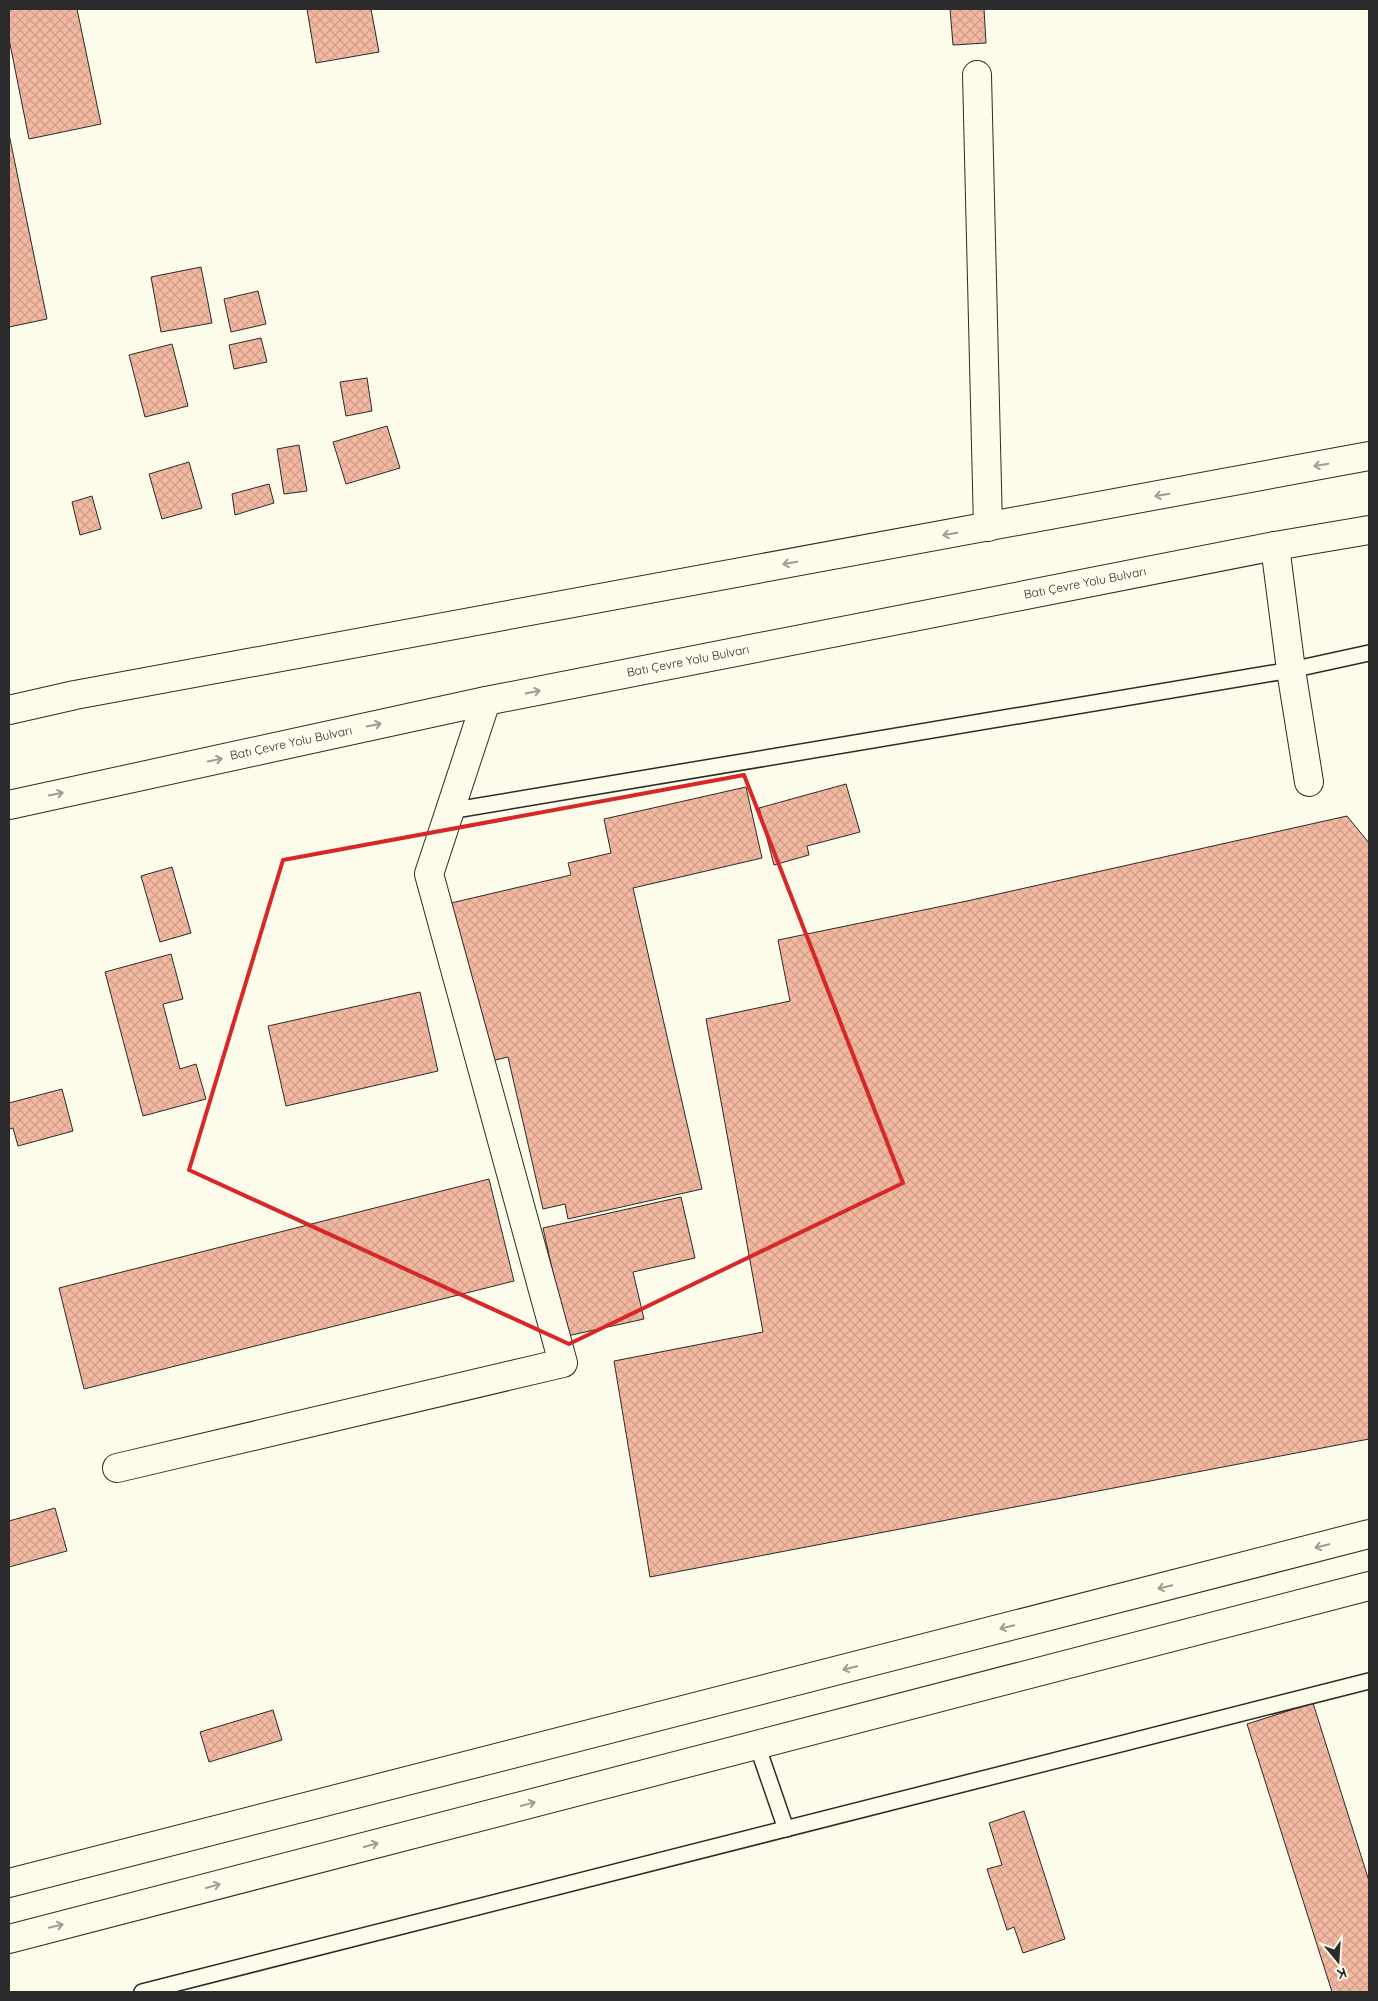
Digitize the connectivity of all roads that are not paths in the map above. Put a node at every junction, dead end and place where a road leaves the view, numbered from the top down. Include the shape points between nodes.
1 (977, 75) dead end
2 (1369, 456) edge
3 (988, 527) junction
4 (1369, 530) edge
5 (1275, 546) junction
6 (1369, 653) edge
7 (1291, 670) junction
8 (486, 701) junction
9 (9, 710) edge
10 (1309, 782) dead end
11 (9, 805) edge
12 (450, 811) junction
13 (117, 1468) dead end
14 (1369, 1534) edge
15 (1369, 1586) edge
16 (1369, 1681) edge
17 (757, 1745) junction
18 (786, 1829) junction
19 (9, 1883) edge
20 (9, 1938) edge
21 (142, 1992) edge

1 - 3 main road
2 -> 3 main road
3 -> 9 main road
4 - 5 main road, Batı Çevre Yolu Bulvarı
5 - 7 main road
8 -> 5 main road, Batı Çevre Yolu Bulvarı
6 - 7 lane
7 - 10 main road
7 - 12 lane
11 -> 8 main road, Batı Çevre Yolu Bulvarı
8 - 12 main road
12 - 13 main road via 429,874 563,1363
14 -> 19 main road
15 - 17 main road
16 - 18 lane
17 - 18 lane
20 -> 17 main road
18 - 21 lane

